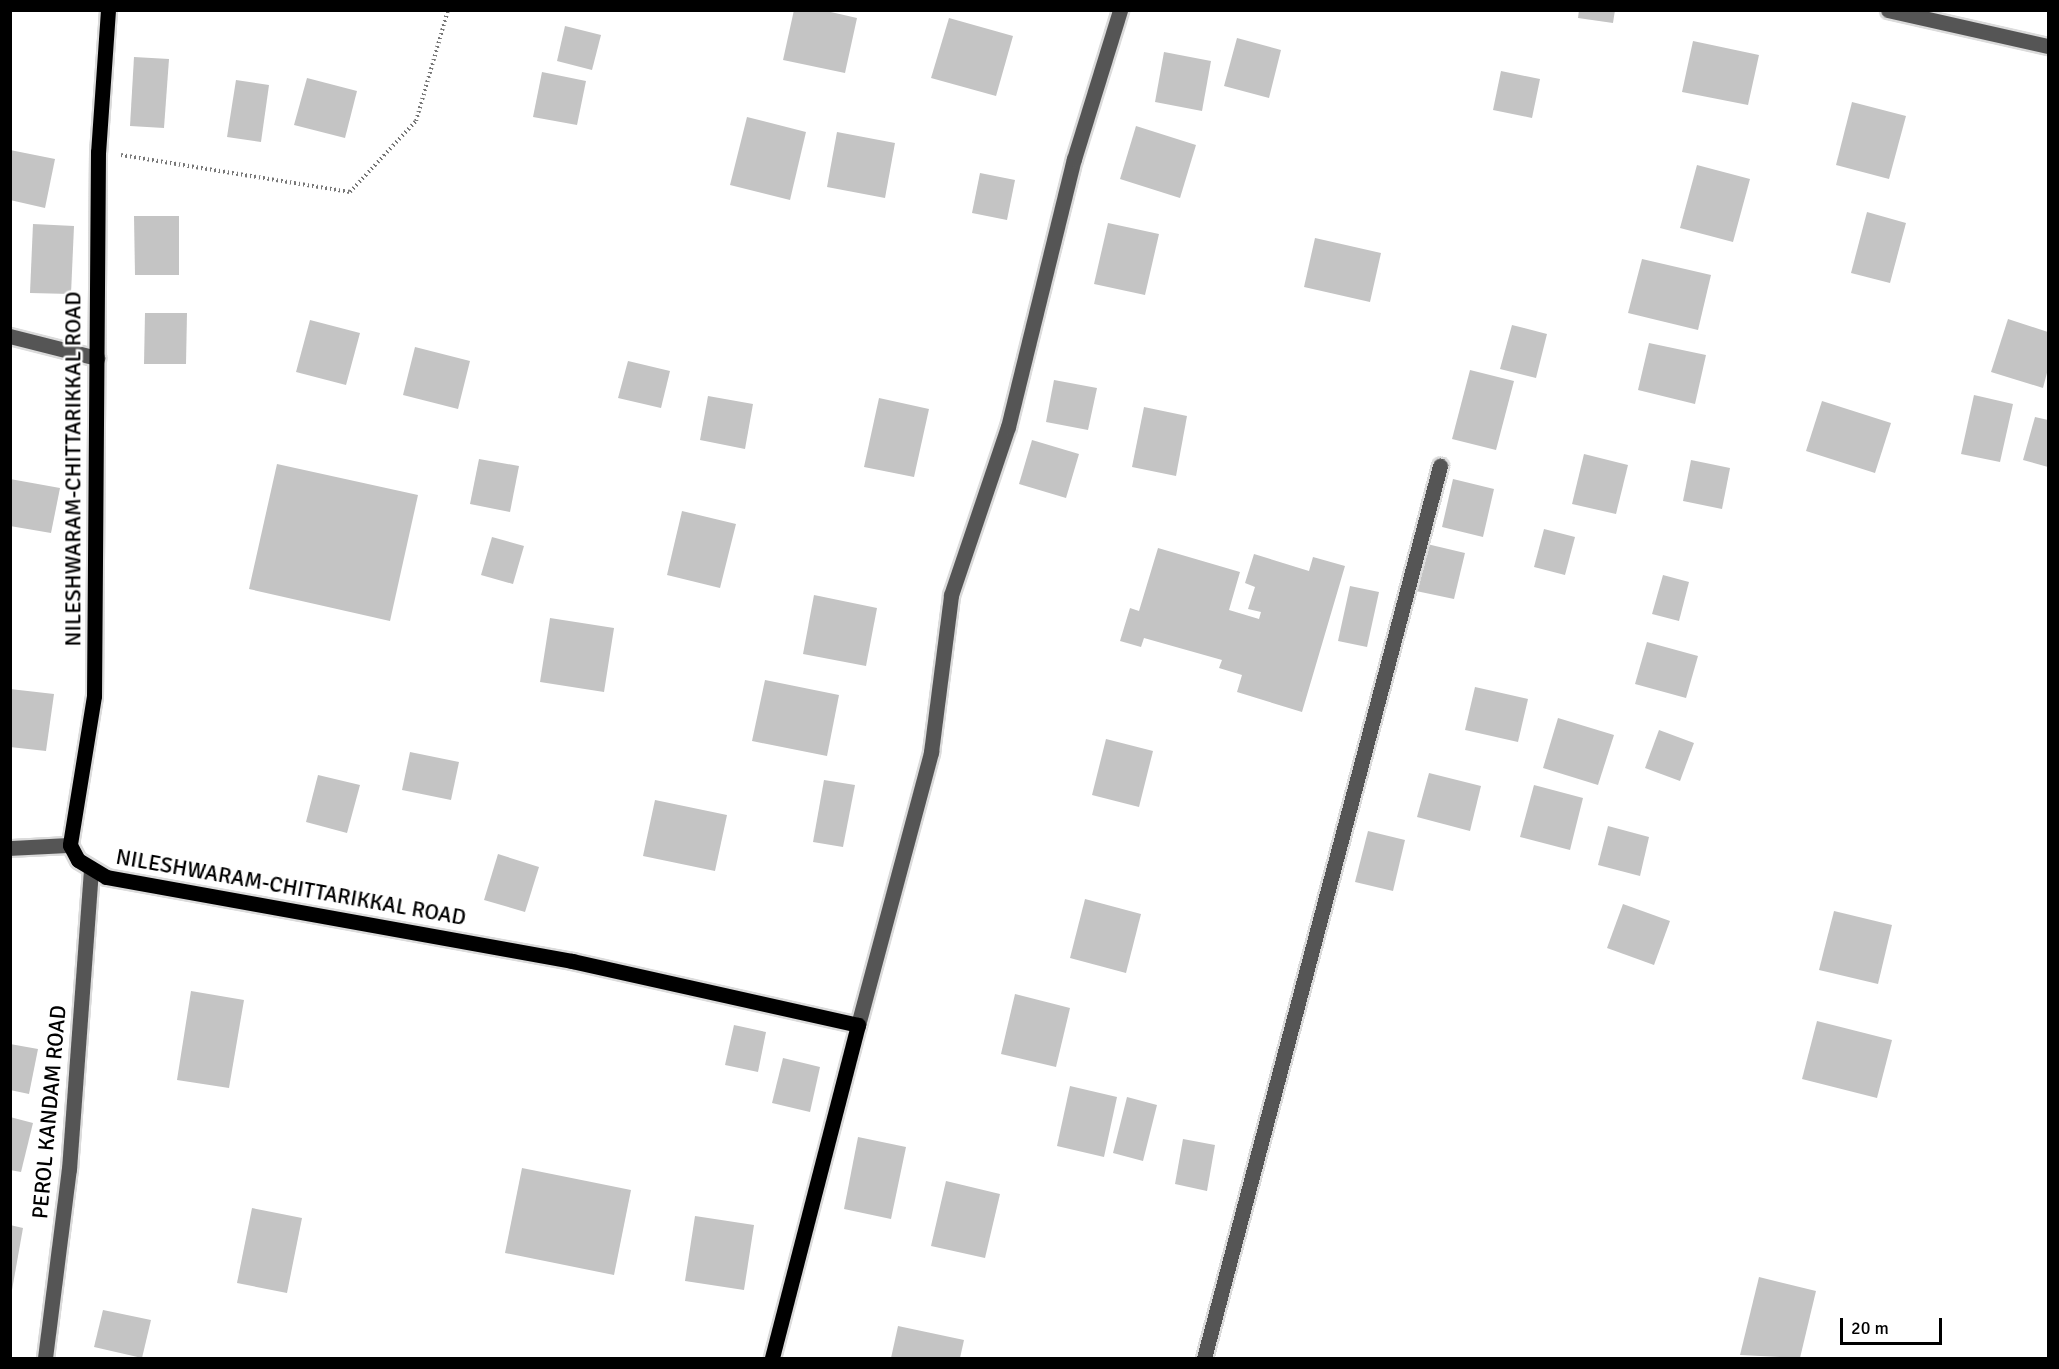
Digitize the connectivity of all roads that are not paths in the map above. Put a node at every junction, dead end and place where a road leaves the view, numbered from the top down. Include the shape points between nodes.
1 (108, 10) edge
2 (1120, 10) edge
3 (1888, 10) edge
4 (2049, 46) edge
5 (10, 336) edge
6 (97, 358) junction
7 (1440, 466) dead end
8 (70, 845) junction
9 (10, 848) edge
10 (91, 870) junction
11 (858, 1024) junction
12 (45, 1359) edge
13 (772, 1359) edge
14 (1204, 1359) edge

1 - 6 main road, NILESHWARAM-CHITTARIKKAL ROAD via 98,152
2 - 11 street via 1074,159 1008,427 951,595 931,752
3 - 4 street
5 - 6 street
6 - 8 main road, NILESHWARAM-CHITTARIKKAL ROAD via 94,696
7 - 14 street
8 - 9 street
8 - 10 main road, NILESHWARAM-CHITTARIKKAL ROAD via 78,860
10 - 11 main road, NILESHWARAM-CHITTARIKKAL ROAD via 106,877 572,961
10 - 12 street, PEROL KANDAM ROAD via 69,1169
11 - 13 main road

